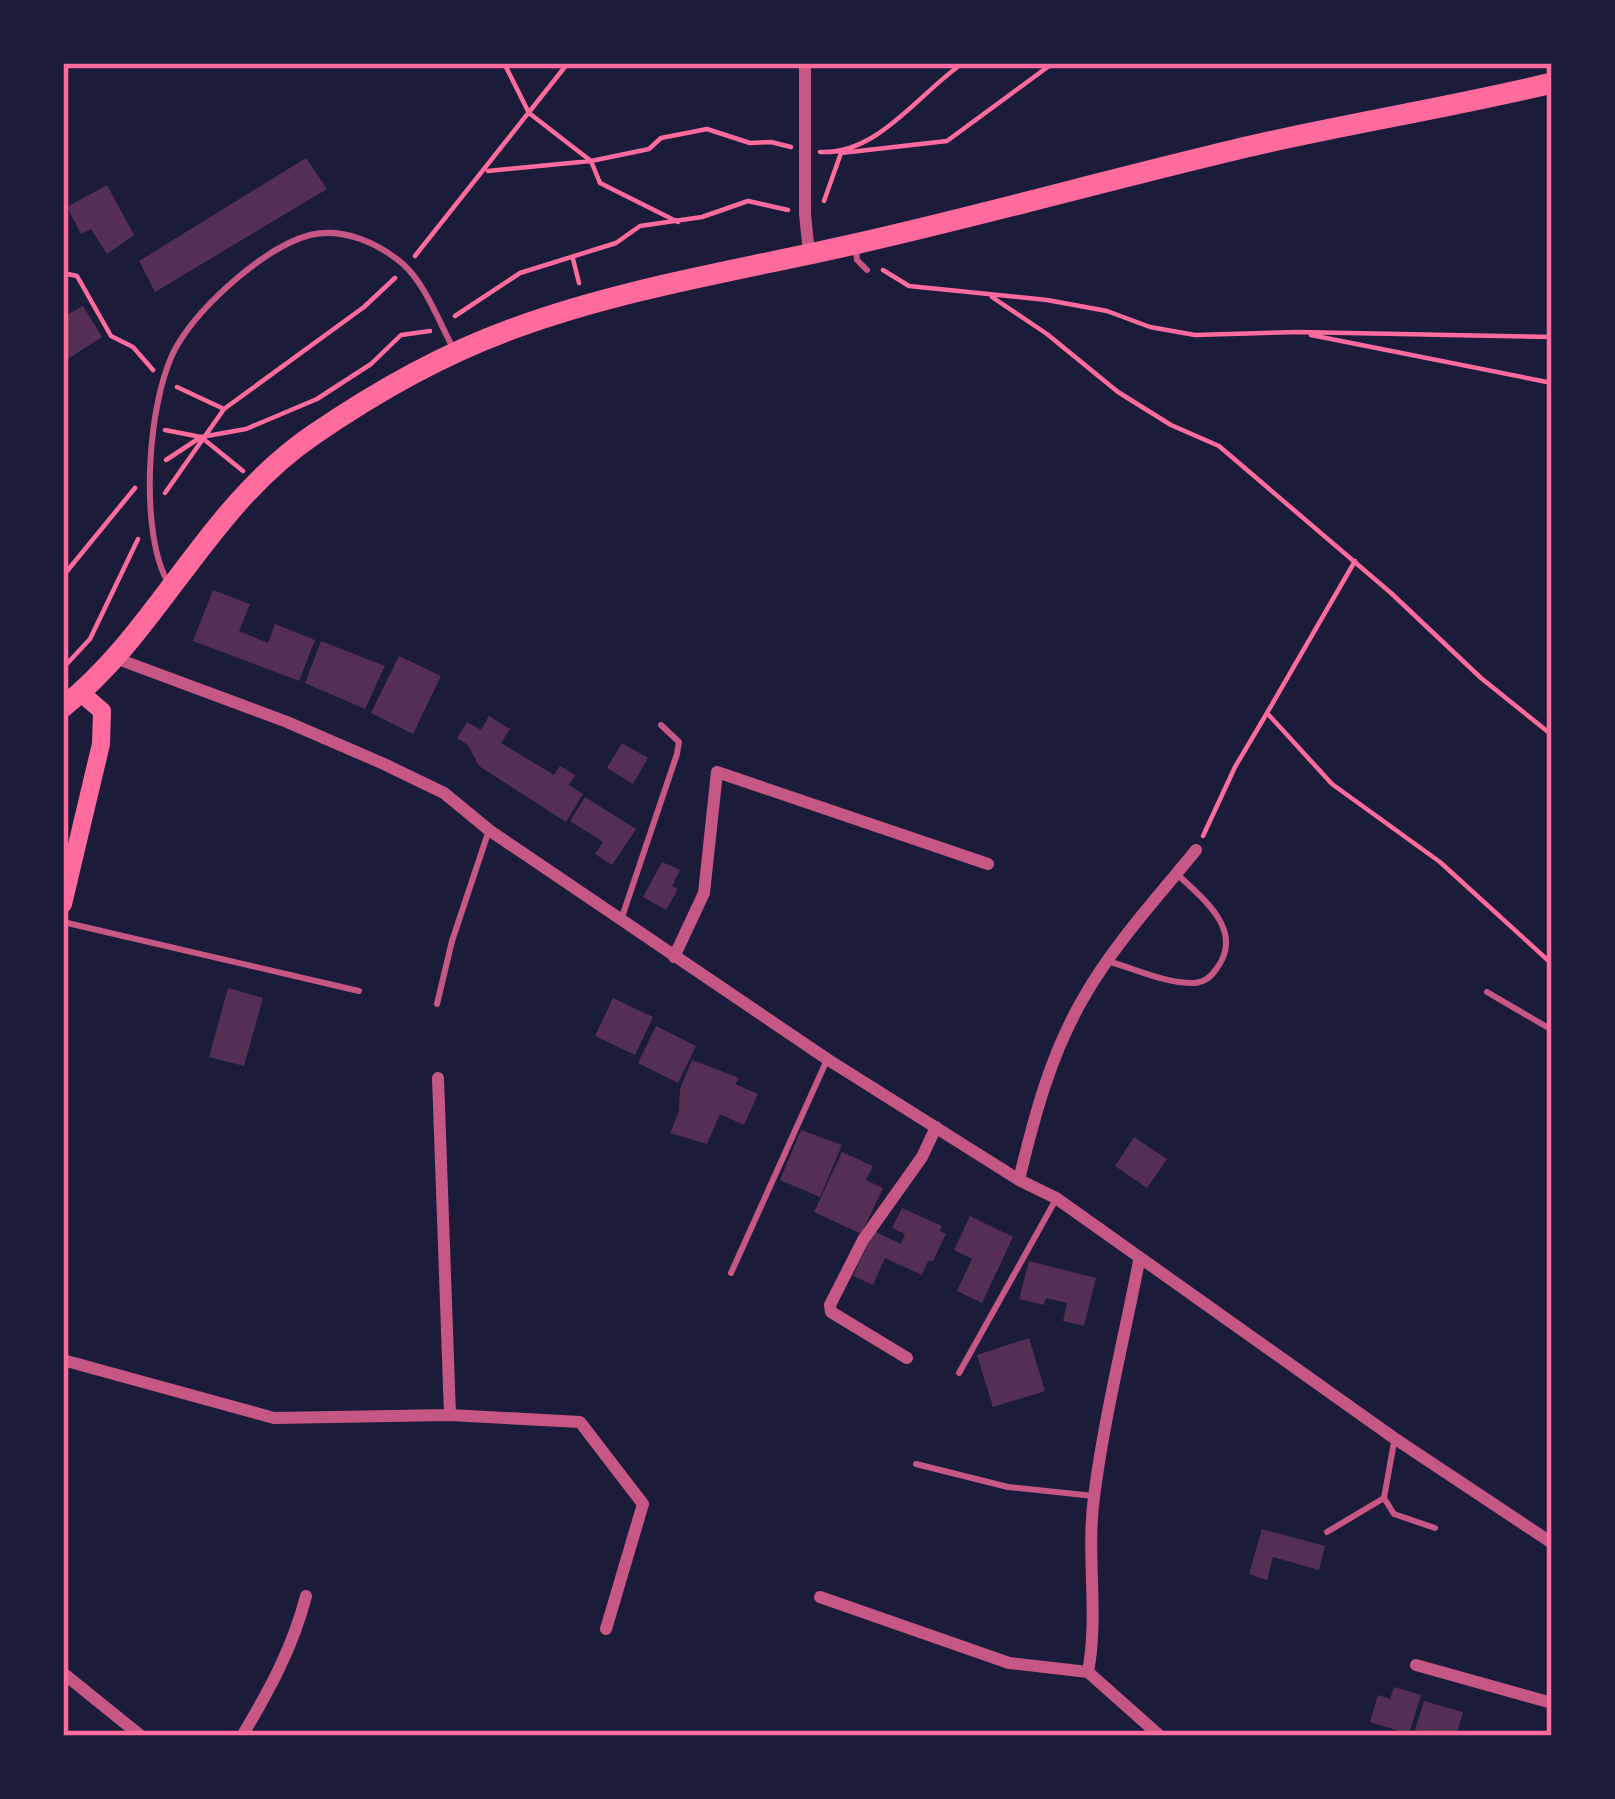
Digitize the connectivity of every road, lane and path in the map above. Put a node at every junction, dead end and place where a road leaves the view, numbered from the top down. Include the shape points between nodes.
1 (504, 63) edge
2 (568, 63) edge
3 (805, 63) edge
4 (963, 63) edge
5 (1053, 63) edge
6 (1552, 83) edge
7 (530, 113) junction
8 (806, 151) junction
9 (841, 153) junction
10 (591, 160) junction
11 (485, 171) junction
12 (668, 219) junction
13 (807, 238) junction
14 (856, 250) junction
15 (572, 256) junction
16 (406, 267) junction
17 (867, 270) dead end
18 (63, 273) edge
19 (989, 295) junction
20 (585, 306) junction
21 (440, 325) junction
22 (1298, 332) junction
23 (1552, 337) edge
24 (133, 346) dead end
25 (455, 353) junction
26 (1552, 383) edge
27 (155, 428) junction
28 (201, 437) junction
29 (152, 470) junction
30 (257, 482) junction
31 (152, 513) junction
32 (1354, 561) junction
33 (63, 576) edge
34 (169, 584) junction
35 (115, 658) junction
36 (63, 668) edge
37 (72, 700) edge
38 (1267, 713) junction
39 (661, 725) dead end
40 (1552, 735) edge
41 (489, 830) junction
42 (1196, 850) joint
43 (988, 864) dead end
44 (1177, 874) junction
45 (63, 904) edge
46 (621, 921) junction
47 (63, 922) edge
48 (674, 957) junction
49 (1107, 961) junction
50 (1552, 964) edge
51 (359, 991) dead end
52 (1487, 992) dead end
53 (437, 1004) dead end
54 (1552, 1030) edge
55 (827, 1059) junction
56 (439, 1078) dead end
57 (936, 1127) junction
58 (1019, 1180) junction
59 (1056, 1198) junction
60 (1139, 1261) junction
61 (731, 1273) dead end
62 (907, 1358) dead end
63 (63, 1360) edge
64 (959, 1373) dead end
65 (450, 1415) junction
66 (1394, 1438) junction
67 (916, 1464) dead end
68 (1094, 1496) junction
69 (1384, 1498) junction
70 (1435, 1528) dead end
71 (1327, 1532) dead end
72 (1552, 1543) edge
73 (306, 1596) dead end
74 (820, 1597) dead end
75 (606, 1629) dead end
76 (1416, 1665) dead end
77 (1088, 1672) junction
78 (63, 1673) edge
79 (1552, 1703) edge
80 (141, 1736) edge
81 (242, 1736) edge
82 (1160, 1736) edge

1 - 7 path
2 - 7 path
3 - 8 street
4 - 9 path via 906,113
5 - 9 path via 947,141
6 - 14 main road via 1320,130
7 - 10 path
7 - 11 path
8 - 9 path
8 - 10 path via 707,129
8 - 13 street
9 - 13 path
10 - 11 path
10 - 12 path via 600,183
11 - 16 path
12 - 13 path via 748,201 784,206
12 - 15 path
13 - 14 main road
13 - 20 main road
14 - 17 lane
14 - 19 path via 909,286
15 - 20 path
15 - 21 path via 520,273
16 - 21 lane
16 - 27 lane via 340,233 309,236 268,255 215,298 178,344
16 - 28 path via 224,409
18 - 24 path via 77,276 111,336
19 - 22 path via 1107,311 1195,335
19 - 32 path via 1118,392 1219,446
20 - 25 main road
21 - 25 lane
21 - 28 path via 400,335 317,399 246,429
22 - 23 path
22 - 26 path
25 - 30 main road via 318,431
27 - 28 path
27 - 29 lane
28 - 29 path
28 - 30 path
28 - 31 path
29 - 31 lane
29 - 33 path
30 - 34 main road
31 - 34 lane via 158,567
31 - 36 path via 90,639
32 - 38 path
32 - 40 path
34 - 35 main road
35 - 37 main road
35 - 41 street via 383,764 444,794
37 - 45 main road via 102,712 101,744
38 - 42 path
38 - 50 path via 1332,784 1440,862
39 - 46 lane via 679,742 677,754
41 - 46 street
41 - 53 lane
42 - 44 street
43 - 48 street via 717,772 704,893
44 - 49 street
44 - 49 lane via 1222,922 1226,949 1212,974 1177,981
46 - 48 street
47 - 51 lane
48 - 55 street
49 - 58 street via 1060,1044
52 - 54 lane
55 - 57 street
55 - 61 lane
56 - 65 street
57 - 58 street
57 - 62 street via 830,1305
58 - 59 street
59 - 60 street
59 - 64 lane
60 - 66 street
60 - 68 street
63 - 65 street via 274,1418
65 - 75 street via 580,1422 643,1504
66 - 69 lane
66 - 72 street
67 - 68 lane
68 - 77 street
69 - 70 lane via 1394,1514
69 - 71 lane
73 - 81 street via 297,1631
74 - 77 street via 1009,1663
76 - 79 street
77 - 82 street
78 - 80 street

